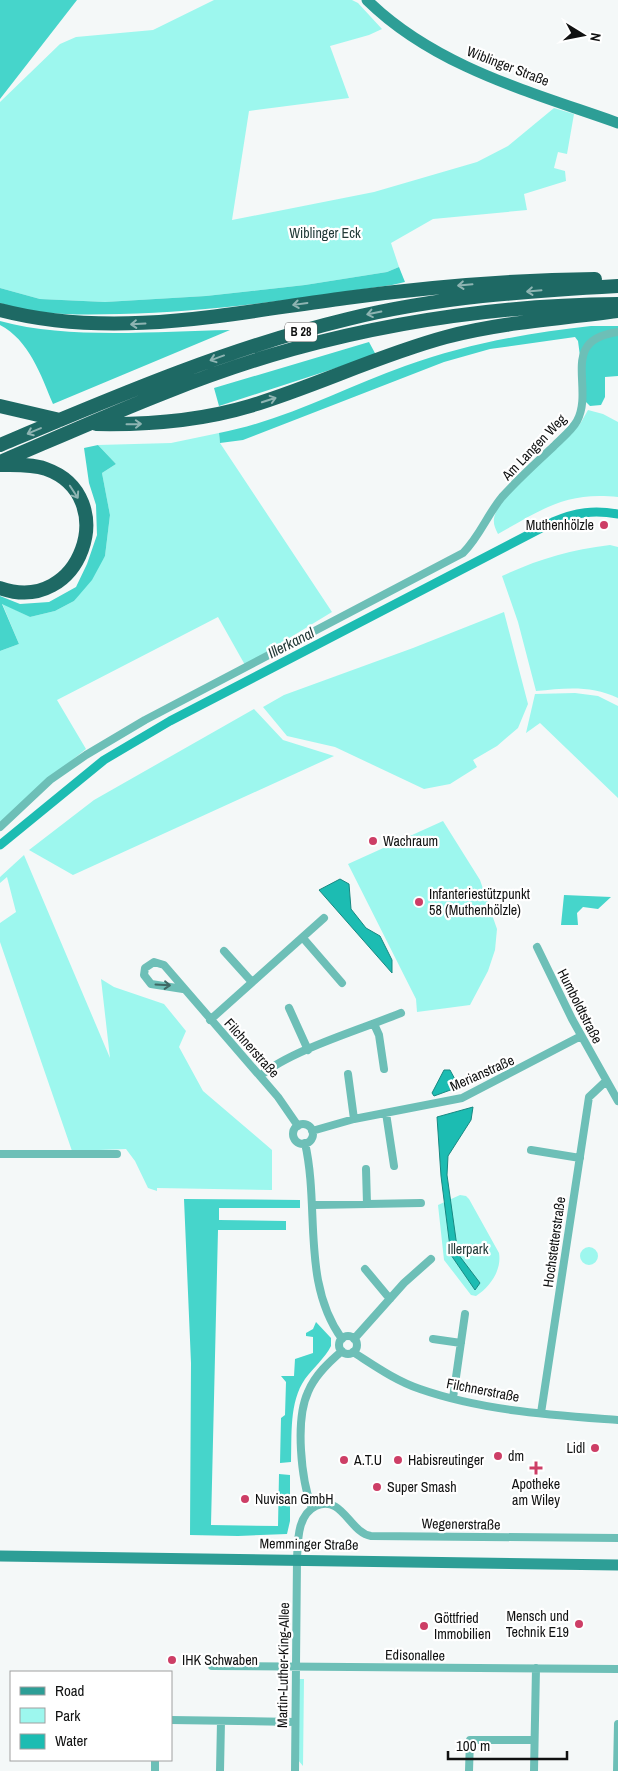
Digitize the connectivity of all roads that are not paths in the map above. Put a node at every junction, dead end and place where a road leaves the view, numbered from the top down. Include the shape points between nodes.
1 (367, 0) edge
2 (618, 122) edge
3 (618, 281) edge
4 (618, 286) edge
5 (618, 304) edge
6 (0, 310) edge
7 (618, 311) edge
8 (618, 332) edge
9 (0, 406) edge
10 (0, 445) edge
11 (0, 463) edge
12 (0, 588) edge
13 (0, 826) edge
14 (324, 918) dead end
15 (303, 938) junction
16 (537, 947) dead end
17 (224, 951) dead end
18 (252, 982) junction
19 (342, 983) dead end
20 (183, 989) junction
21 (289, 1008) dead end
22 (402, 1013) dead end
23 (210, 1020) junction
24 (374, 1024) junction
25 (581, 1036) junction
26 (308, 1050) junction
27 (384, 1069) dead end
28 (348, 1074) dead end
29 (260, 1076) junction
30 (605, 1082) junction
31 (618, 1101) edge
32 (386, 1114) junction
33 (354, 1119) junction
34 (298, 1126) junction
35 (312, 1131) junction
36 (305, 1143) junction
37 (531, 1150) dead end
38 (0, 1154) edge
39 (117, 1154) dead end
40 (580, 1158) junction
41 (394, 1166) dead end
42 (366, 1169) dead end
43 (421, 1202) dead end
44 (367, 1204) junction
45 (314, 1205) junction
46 (431, 1259) dead end
47 (366, 1269) dead end
48 (390, 1299) junction
49 (464, 1314) dead end
50 (342, 1339) junction
51 (354, 1339) junction
52 (433, 1339) dead end
53 (461, 1343) junction
54 (342, 1351) junction
55 (353, 1352) junction
56 (453, 1398) junction
57 (541, 1413) junction
58 (618, 1420) edge
59 (314, 1507) junction
60 (618, 1538) edge
61 (0, 1556) edge
62 (297, 1559) junction
63 (618, 1565) edge
64 (212, 1666) dead end
65 (296, 1666) junction
66 (536, 1668) junction
67 (618, 1669) edge
68 (172, 1720) edge
69 (221, 1721) junction
70 (295, 1722) junction
71 (618, 1724) edge
72 (534, 1740) junction
73 (618, 1743) edge
74 (220, 1771) edge
75 (295, 1771) edge
76 (469, 1771) edge
77 (534, 1771) edge
78 (617, 1771) edge

1 - 2 main road, Wiblinger Straße via 427,46 465,66
3 -> 6 highway via 602,278 493,282 138,324 70,324
4 -> 10 highway, B 28 via 478,296 349,318 182,370
5 - 11 highway, B 28 via 489,311 416,321 345,336 244,364 187,384
9 -> 7 highway via 54,419 95,424 165,422 223,414 445,337 512,323
8 - 13 street, Am Langen Weg via 602,335 586,349 581,367 583,402 577,421 501,498 463,553 145,720 50,780
11 -> 12 highway via 35,466 57,474 75,491 87,524 79,558 64,578 52,586 29,593
14 - 15 street
15 - 18 street
15 - 19 street
16 - 25 street, Humboldtstraße
17 - 18 street
18 - 23 street
20 -> 20 street, Filchnerstraße via 161,963 150,963 145,968 145,979 151,984
20 - 23 street, Filchnerstraße
21 - 26 street
22 - 24 street
23 - 29 street, Filchnerstraße
24 - 26 street
24 - 27 street
25 - 30 street, Humboldtstraße
25 - 32 street, Merianstraße via 462,1098
26 - 29 street
28 - 33 street
29 - 34 street, Filchnerstraße
30 - 31 street, Humboldtstraße
30 - 40 street, Hochstetterstraße via 589,1097
32 - 33 street, Merianstraße
32 - 41 street
33 - 35 street, Merianstraße
34 - 35 street via 305,1125
34 - 36 street, Filchnerstraße via 294,1138
35 - 36 street via 312,1137
36 - 45 street, Filchnerstraße
37 - 40 street
38 - 39 street
40 - 57 street, Hochstetterstraße
42 - 44 street
43 - 44 street
44 - 45 street
45 - 50 street, Filchnerstraße via 318,1288 327,1315
46 - 48 street
47 - 48 street
48 - 51 street
49 - 53 street
50 - 51 street via 350,1336
50 - 54 street
51 - 55 street via 357,1347
52 - 53 street
53 - 56 street
54 - 55 street, Filchnerstraße
54 - 59 street via 321,1372 306,1396 301,1451 306,1484
55 - 56 street, Filchnerstraße via 395,1378 419,1389
56 - 57 street, Filchnerstraße
57 - 58 street, Filchnerstraße
59 - 60 street, Wegenerstraße via 325,1504 340,1510 366,1535
59 - 62 street via 306,1514 300,1529
61 - 62 main road, Memminger Straße
62 - 63 main road, Memminger Straße
62 - 65 street, Martin-Luther-King-Allee
64 - 65 street, Edisonallee
65 - 66 street, Edisonallee
65 - 70 street, Martin-Luther-King-Allee
66 - 67 street, Edisonallee
66 - 72 street
68 - 69 street
69 - 70 street
69 - 74 street
70 - 75 street, Martin-Luther-King-Allee
71 - 73 street
72 - 76 street via 470,1740
72 - 77 street
73 - 78 street

